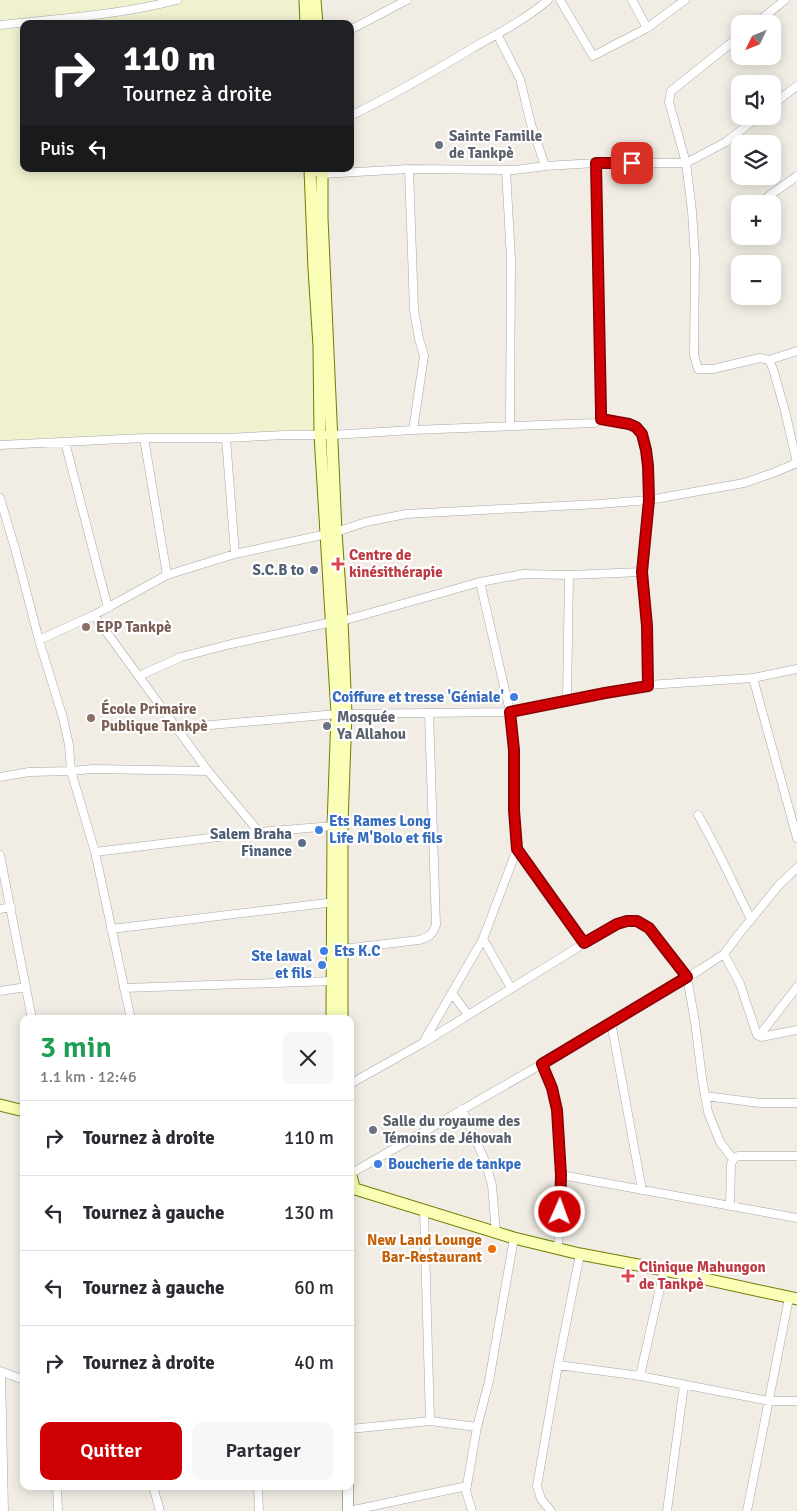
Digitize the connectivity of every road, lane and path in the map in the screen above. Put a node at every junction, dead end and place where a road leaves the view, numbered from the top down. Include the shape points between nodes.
1 (177, 0) edge
2 (305, 0) edge
3 (315, 0) edge
4 (407, 0) edge
5 (548, 0) edge
6 (560, 0) edge
7 (632, 0) edge
8 (685, 0) edge
9 (785, 0) edge
10 (158, 2) edge
11 (766, 15) edge
12 (46, 20) edge
13 (306, 20) edge
14 (317, 20) edge
15 (20, 23) edge
16 (0, 25) edge
17 (354, 28) edge
18 (647, 28) junction
19 (496, 34) junction
20 (731, 43) edge
21 (797, 86) edge
22 (781, 98) edge
23 (354, 114) edge
24 (748, 125) edge
25 (596, 163) junction
26 (686, 163) junction
27 (545, 166) junction
28 (409, 169) junction
29 (354, 170) edge
30 (506, 170) junction
31 (310, 172) edge
32 (322, 172) edge
33 (797, 176) edge
34 (770, 195) edge
35 (797, 351) edge
36 (769, 360) junction
37 (601, 419) junction
38 (510, 426) junction
39 (413, 430) junction
40 (320, 435) junction
41 (332, 435) junction
42 (144, 438) junction
43 (226, 438) junction
44 (66, 442) junction
45 (0, 445) edge
46 (0, 498) edge
47 (649, 500) junction
48 (331, 533) junction
49 (235, 554) junction
50 (642, 572) junction
51 (569, 574) junction
52 (167, 575) junction
53 (480, 582) junction
54 (108, 608) junction
55 (94, 615) junction
56 (337, 621) junction
57 (39, 640) junction
58 (797, 669) edge
59 (139, 676) junction
60 (753, 678) junction
61 (648, 686) junction
62 (567, 700) junction
63 (510, 712) junction
64 (429, 713) junction
65 (341, 714) junction
66 (177, 728) junction
67 (71, 771) junction
68 (208, 771) junction
69 (0, 777) edge
70 (698, 815) dead end
71 (333, 826) junction
72 (259, 832) junction
73 (797, 838) edge
74 (517, 849) junction
75 (95, 852) junction
76 (0, 856) edge
77 (797, 868) edge
78 (338, 902) junction
79 (11, 908) junction
80 (0, 909) edge
81 (751, 919) junction
82 (111, 929) junction
83 (483, 939) junction
84 (584, 943) junction
85 (342, 949) junction
86 (724, 954) junction
87 (687, 977) junction
88 (333, 982) junction
89 (26, 987) junction
90 (797, 987) edge
91 (124, 988) junction
92 (511, 988) junction
93 (0, 991) edge
94 (452, 993) junction
95 (31, 1015) edge
96 (130, 1015) edge
97 (332, 1015) edge
98 (342, 1015) edge
99 (468, 1015) junction
100 (611, 1022) junction
101 (797, 1030) edge
102 (759, 1036) junction
103 (423, 1043) junction
104 (542, 1064) junction
105 (354, 1082) edge
106 (706, 1096) junction
107 (797, 1103) edge
108 (0, 1105) edge
109 (462, 1109) junction
110 (20, 1110) edge
111 (797, 1156) edge
112 (733, 1159) junction
113 (354, 1172) edge
114 (561, 1175) junction
115 (354, 1190) edge
116 (642, 1190) junction
117 (730, 1206) junction
118 (424, 1211) junction
119 (797, 1218) edge
120 (496, 1233) junction
121 (514, 1238) junction
122 (558, 1249) junction
123 (580, 1254) junction
124 (664, 1270) junction
125 (793, 1298) edge
126 (558, 1365) junction
127 (0, 1371) edge
128 (640, 1376) junction
129 (20, 1378) edge
130 (684, 1385) junction
131 (769, 1401) junction
132 (797, 1401) edge
133 (430, 1422) junction
134 (478, 1427) junction
135 (354, 1429) edge
136 (467, 1486) junction
137 (57, 1490) edge
138 (155, 1490) edge
139 (258, 1490) edge
140 (348, 1490) edge
141 (4, 1511) edge
142 (58, 1511) edge
143 (160, 1511) edge
144 (260, 1511) edge
145 (348, 1511) edge
146 (472, 1511) edge
147 (550, 1511) edge
148 (667, 1511) edge
149 (747, 1511) edge

1 - 10 street
2 - 13 main road
3 - 14 main road
4 - 17 street
5 - 19 street
6 - 18 street via 593,56
7 - 18 street
8 - 18 street
9 - 11 street
10 - 12 street
15 - 16 street
19 - 23 street via 407,88
19 - 27 street via 520,79
20 - 26 street via 672,91 669,102
21 - 22 street
24 - 26 street via 726,142
25 - 26 street
25 - 27 street
25 - 37 street
26 - 36 street via 695,259 694,354 698,368 760,358
27 - 30 street
28 - 29 street
28 - 30 street
28 - 39 street via 414,310 424,356
30 - 38 street via 511,259
31 - 40 main road
32 - 41 main road
33 - 34 street
35 - 36 street
36 - 47 street via 797,463 744,483
37 - 38 street via 595,423
37 - 47 street via 629,424 642,434 648,466
38 - 39 street
39 - 41 street
40 - 41 street
40 - 43 street
40 - 48 main road
41 - 48 main road
42 - 43 street
42 - 44 street
42 - 52 street
43 - 49 street
44 - 45 street
44 - 54 street
46 - 57 street
47 - 48 street via 406,514
47 - 50 street
48 - 49 street
48 - 56 main road
49 - 52 street
50 - 51 street
50 - 61 street
51 - 53 street via 524,574
51 - 62 street
52 - 54 street
53 - 56 street
53 - 63 street
54 - 55 street
55 - 57 street
55 - 59 street
56 - 59 street via 181,657
56 - 65 main road
57 - 67 street via 63,718
58 - 60 street
59 - 66 street
60 - 61 street
60 - 73 street
61 - 62 street
62 - 63 street
63 - 64 street
63 - 74 street
64 - 65 street
64 - 85 street via 436,925 428,938
65 - 66 street
65 - 71 main road
65 - 78 main road via 342,823
66 - 68 street
67 - 68 street
67 - 69 street via 28,772
67 - 75 street
68 - 72 street
70 - 81 street
71 - 72 street
71 - 78 main road
72 - 75 street
74 - 83 street
74 - 84 street
75 - 82 street
76 - 79 street
77 - 81 street
78 - 82 street
78 - 85 main road
78 - 88 main road
79 - 80 street
79 - 89 street
81 - 86 street
82 - 91 street
83 - 92 street
83 - 94 street
84 - 87 street via 617,924 637,921 649,928
84 - 92 street
85 - 98 main road
86 - 87 street
86 - 102 street via 740,984
87 - 100 street
87 - 106 street
88 - 91 street
88 - 97 main road
89 - 93 street
89 - 95 street
90 - 102 street
91 - 96 street
92 - 99 street
94 - 99 street
94 - 103 street
99 - 103 street
100 - 104 street
100 - 116 street
101 - 102 street
103 - 105 street
104 - 109 street
104 - 114 street via 557,1110
106 - 107 street via 760,1103
106 - 112 street via 712,1125
108 - 110 main road
109 - 113 street
109 - 120 street via 492,1185
111 - 112 street via 738,1156
112 - 117 street
114 - 116 street
114 - 122 street
115 - 118 main road
116 - 117 street
117 - 119 street
118 - 120 main road
118 - 133 street
120 - 121 main road
121 - 122 main road
121 - 134 street
122 - 123 main road
123 - 124 main road
123 - 126 street
124 - 125 main road
124 - 128 street
125 - 131 street
126 - 128 street
126 - 147 street via 537,1486
127 - 129 street
127 - 141 street
128 - 130 street
130 - 131 street
130 - 148 street
131 - 132 street
131 - 149 street
133 - 134 street
133 - 135 street
134 - 136 street
136 - 145 street
136 - 146 street
137 - 142 street
138 - 143 street
139 - 144 street
140 - 145 street

